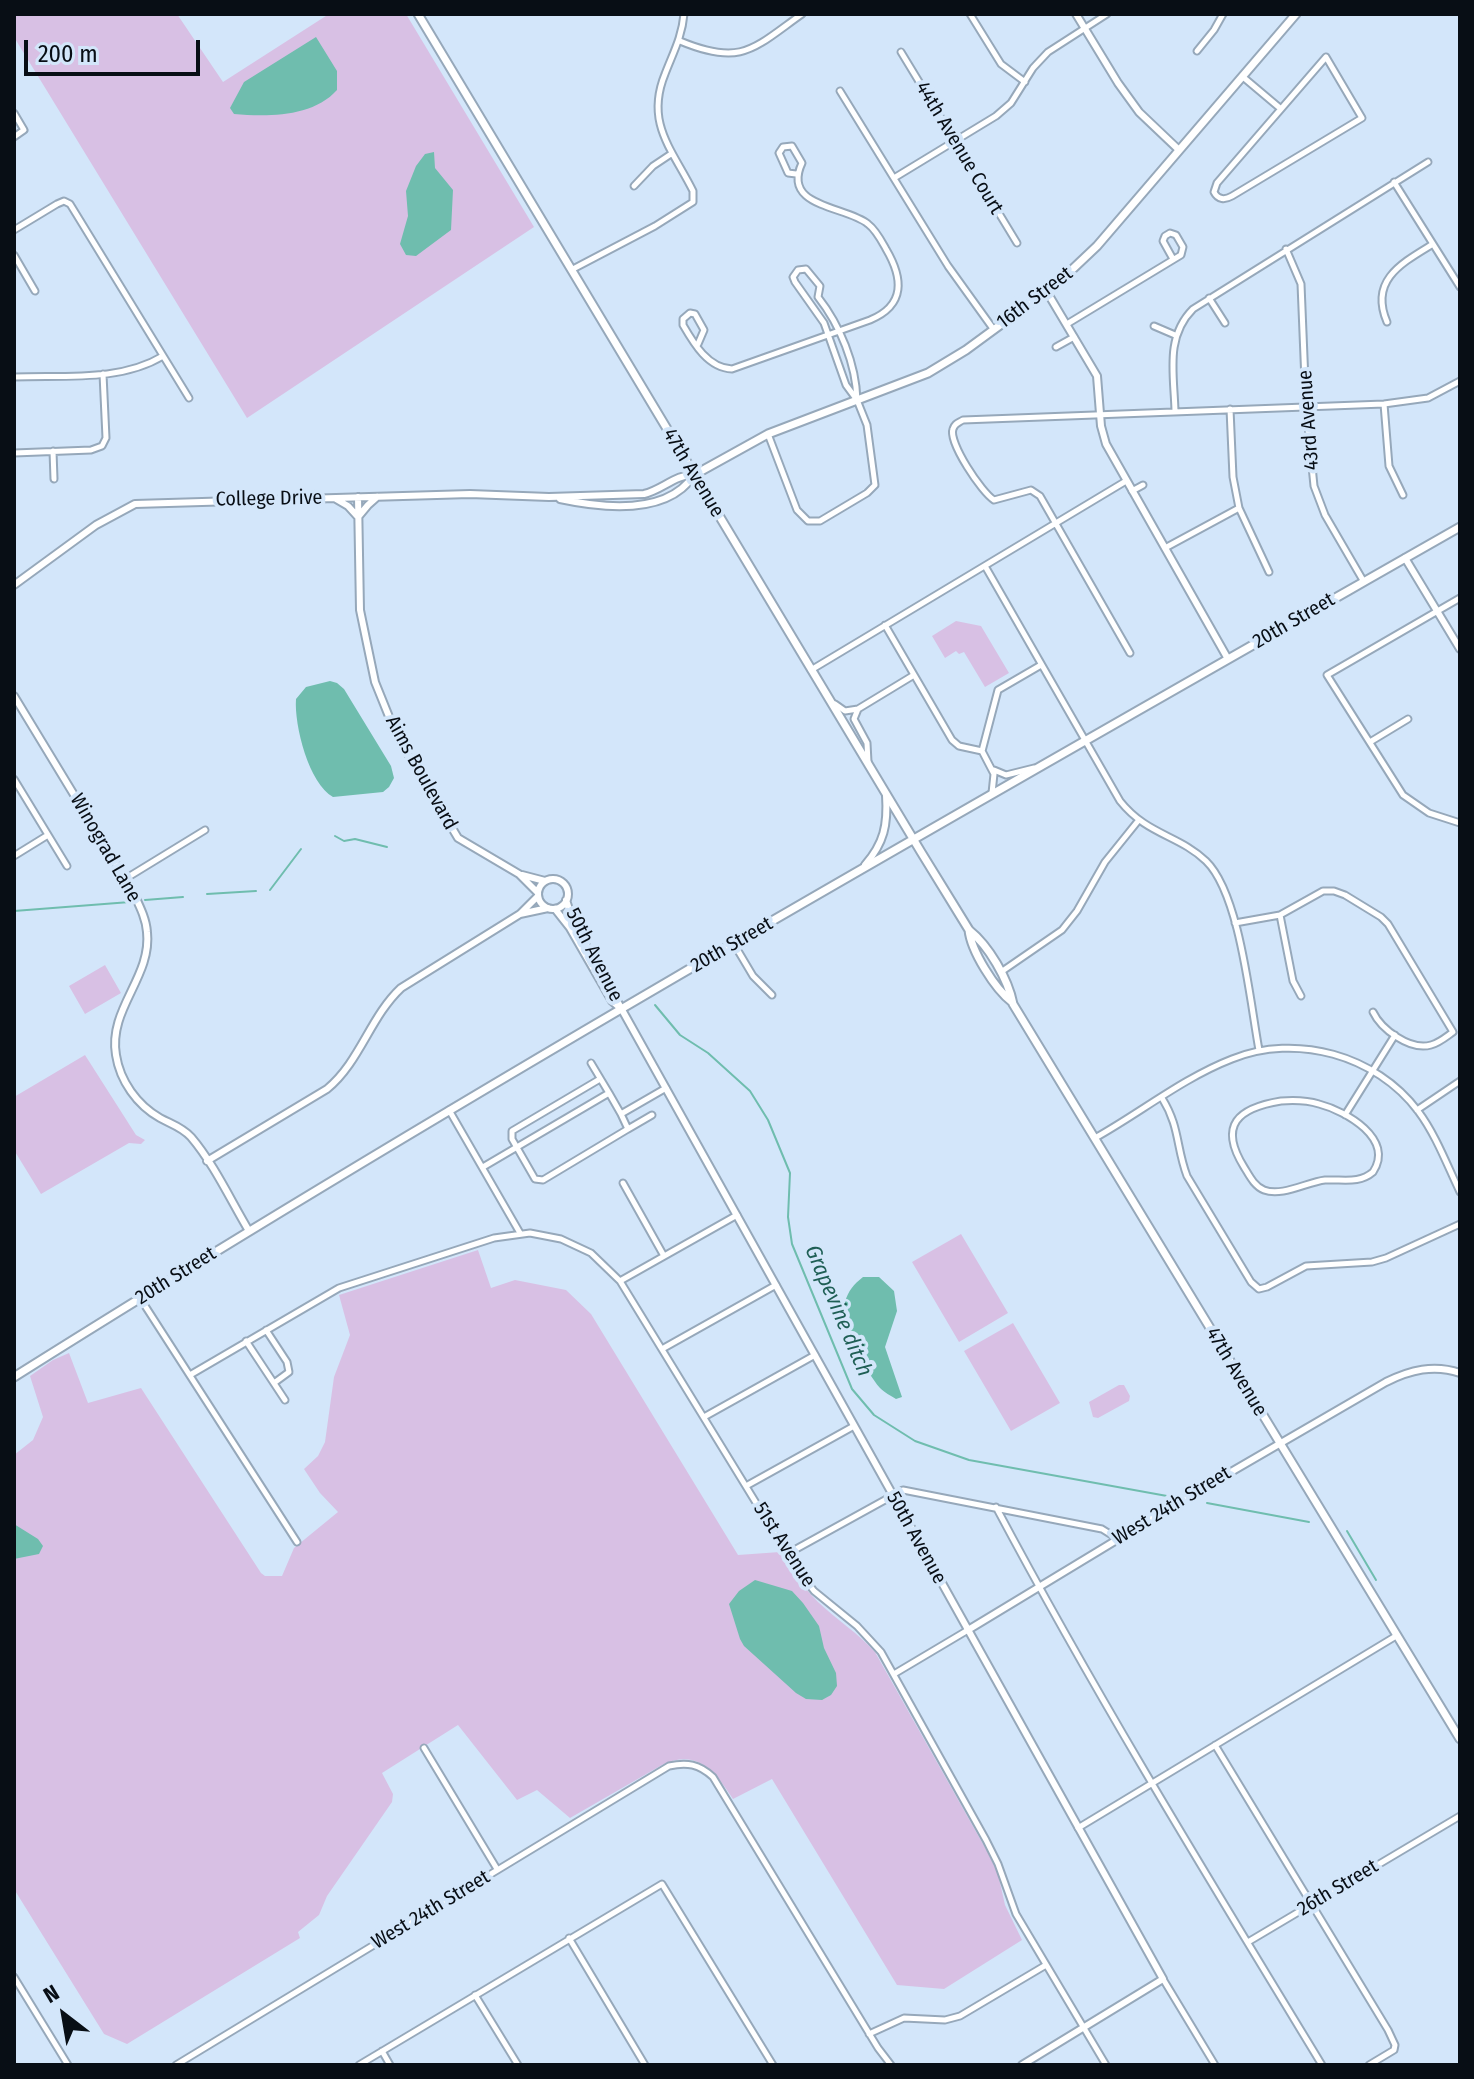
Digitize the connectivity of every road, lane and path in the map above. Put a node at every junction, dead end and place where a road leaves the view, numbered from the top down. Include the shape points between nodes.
1 (418, 14) edge
2 (684, 14) edge
3 (802, 14) edge
4 (970, 14) edge
5 (1076, 14) edge
6 (1107, 14) edge
7 (1223, 14) edge
8 (1296, 14) edge
9 (1085, 28) junction
10 (680, 41) junction
11 (1197, 51) dead end
12 (901, 52) dead end
13 (1243, 77) junction
14 (1025, 82) junction
15 (840, 91) dead end
16 (1139, 95) dead end
17 (1131, 101) junction
18 (1281, 109) junction
19 (14, 113) edge
20 (14, 137) edge
21 (954, 141) junction
22 (1179, 150) junction
23 (671, 154) junction
24 (1428, 162) dead end
25 (796, 174) junction
26 (894, 178) junction
27 (1394, 182) junction
28 (634, 186) dead end
29 (14, 230) edge
30 (1180, 241) junction
31 (1017, 243) dead end
32 (1433, 244) junction
33 (1167, 249) junction
34 (1286, 249) junction
35 (14, 255) edge
36 (1173, 259) junction
37 (573, 269) junction
38 (1460, 287) edge
39 (35, 291) dead end
40 (1047, 292) junction
41 (818, 297) junction
42 (1209, 298) junction
43 (810, 303) junction
44 (1387, 322) dead end
45 (1225, 323) dead end
46 (1067, 324) junction
47 (1154, 326) dead end
48 (994, 330) junction
49 (839, 332) junction
50 (830, 335) junction
51 (1175, 335) junction
52 (1075, 336) junction
53 (698, 344) junction
54 (1056, 347) dead end
55 (163, 356) junction
56 (103, 374) junction
57 (14, 377) edge
58 (1460, 381) edge
59 (189, 398) dead end
60 (857, 400) junction
61 (1384, 404) junction
62 (1306, 406) junction
63 (1230, 409) junction
64 (1175, 411) junction
65 (1099, 414) junction
66 (768, 434) junction
67 (53, 451) junction
68 (14, 453) edge
69 (694, 475) junction
70 (54, 479) dead end
71 (1126, 481) junction
72 (1143, 485) dead end
73 (1132, 491) junction
74 (1403, 495) dead end
75 (333, 497) junction
76 (358, 497) junction
77 (378, 497) junction
78 (1239, 508) junction
79 (358, 517) junction
80 (1056, 523) junction
81 (1460, 527) edge
82 (1165, 548) junction
83 (1405, 558) junction
84 (985, 566) junction
85 (1269, 572) dead end
86 (1364, 582) junction
87 (14, 585) edge
88 (1460, 598) edge
89 (1437, 611) junction
90 (885, 625) junction
91 (1460, 649) edge
92 (1130, 653) dead end
93 (1228, 659) junction
94 (1041, 665) junction
95 (811, 670) junction
96 (914, 675) junction
97 (14, 696) edge
98 (831, 702) junction
99 (858, 709) junction
100 (1408, 719) dead end
101 (1084, 741) junction
102 (1370, 742) junction
103 (982, 751) junction
104 (868, 762) junction
105 (1043, 764) junction
106 (993, 770) junction
107 (14, 779) edge
108 (886, 792) junction
109 (992, 793) junction
110 (1138, 821) junction
111 (1460, 823) edge
112 (205, 830) dead end
113 (48, 835) junction
114 (913, 839) junction
115 (14, 856) edge
116 (67, 866) dead end
117 (862, 868) junction
118 (519, 874) junction
119 (125, 879) junction
120 (545, 881) junction
121 (538, 894) junction
122 (566, 900) junction
123 (551, 908) junction
124 (520, 914) junction
125 (1280, 915) junction
126 (1235, 923) junction
127 (969, 930) junction
128 (734, 944) junction
129 (1000, 972) junction
130 (772, 995) dead end
131 (1301, 996) dead end
132 (1013, 1004) junction
133 (621, 1009) junction
134 (1373, 1012) dead end
135 (1393, 1038) junction
136 (1259, 1050) junction
137 (591, 1063) dead end
138 (1373, 1071) junction
139 (600, 1079) junction
140 (1460, 1081) edge
141 (666, 1088) junction
142 (609, 1093) junction
143 (1162, 1098) junction
144 (449, 1110) junction
145 (1417, 1110) junction
146 (621, 1114) junction
147 (652, 1115) dead end
148 (1345, 1115) junction
149 (628, 1129) junction
150 (1095, 1138) junction
151 (517, 1147) junction
152 (207, 1161) junction
153 (483, 1167) junction
154 (623, 1183) dead end
155 (1460, 1192) edge
156 (737, 1215) junction
157 (1460, 1224) edge
158 (249, 1231) junction
159 (521, 1234) junction
160 (664, 1256) junction
161 (620, 1281) junction
162 (776, 1285) junction
163 (140, 1298) junction
164 (265, 1330) junction
165 (246, 1341) junction
166 (662, 1349) junction
167 (815, 1355) junction
168 (1460, 1373) edge
169 (190, 1375) junction
170 (14, 1377) edge
171 (274, 1383) junction
172 (285, 1400) dead end
173 (704, 1417) junction
174 (854, 1426) junction
175 (1280, 1443) junction
176 (746, 1486) junction
177 (893, 1496) junction
178 (996, 1507) junction
179 (1118, 1539) junction
180 (297, 1542) dead end
181 (787, 1554) junction
182 (1038, 1586) junction
183 (968, 1630) junction
184 (1396, 1636) junction
185 (894, 1674) junction
186 (1460, 1739) edge
187 (1215, 1745) junction
188 (424, 1748) dead end
189 (1152, 1783) junction
190 (1460, 1816) edge
191 (1078, 1828) junction
192 (497, 1869) junction
193 (1312, 1904) junction
194 (569, 1938) junction
195 (1247, 1942) junction
196 (1046, 1965) junction
197 (14, 1977) edge
198 (1163, 1979) junction
199 (475, 1995) junction
200 (1083, 2027) junction
201 (869, 2034) junction
202 (382, 2051) junction
203 (68, 2065) edge
204 (176, 2065) edge
205 (359, 2065) edge
206 (390, 2065) edge
207 (518, 2065) edge
208 (645, 2065) edge
209 (773, 2065) edge
210 (891, 2065) edge
211 (1022, 2065) edge
212 (1106, 2065) edge
213 (1215, 2065) edge
214 (1322, 2065) edge
215 (1369, 2065) edge

1 - 37 main road, 47th Avenue
2 - 10 street
3 - 10 street via 752,50 729,54
4 - 14 street via 1001,64
5 - 9 street
6 - 9 street
7 - 11 street
8 - 13 main road, 16th Street
9 - 14 street via 1048,52
9 - 17 street
10 - 23 street via 658,96 661,132
12 - 21 street, 44th Avenue Court
13 - 18 street
13 - 22 main road, 16th Street
14 - 21 street via 1006,108
15 - 26 street
16 - 17 street
17 - 22 street
18 - 18 street via 1326,57 1362,118 1232,196 1219,198 1214,192 1217,183
19 - 20 street via 24,130
21 - 26 street
21 - 31 street, 44th Avenue Court
22 - 40 main road, 16th Street via 1084,261
23 - 28 street
23 - 37 street via 693,191 693,202
24 - 27 street
25 - 25 street via 802,163 792,146 783,147 780,159 788,173
25 - 49 street via 814,202 871,226 897,267 899,288 892,304 880,316
26 - 48 street
27 - 32 street
27 - 34 street
29 - 55 street via 64,201 70,204
30 - 33 street
30 - 33 street via 1167,234
30 - 36 street via 1183,253
32 - 38 street
32 - 44 street via 1388,278 1381,308
33 - 36 street
34 - 42 street
34 - 62 street, 43rd Avenue via 1301,284
35 - 39 street
36 - 46 street
37 - 69 main road, 47th Avenue
40 - 46 street
40 - 48 main road, 16th Street
41 - 43 street
41 - 43 street via 820,286 806,269 798,270 793,277
41 - 49 street
42 - 45 street
42 - 51 street via 1184,319
43 - 50 street
46 - 52 street
47 - 51 street
48 - 60 main road, 16th Street via 928,373
49 - 50 street
49 - 60 street via 857,380
50 - 53 street via 732,369 712,363
50 - 60 street via 846,385
51 - 64 street
52 - 54 street
52 - 65 street via 1097,376
53 - 53 street via 704,330 690,313 683,325
55 - 56 street via 135,369
55 - 59 street
56 - 57 street
56 - 67 street via 102,446
58 - 61 street via 1428,398
60 - 66 main road, 16th Street
60 - 66 street via 867,425 875,485 820,521 808,521 797,510
61 - 62 street
61 - 74 street via 1389,466
62 - 63 street
62 - 86 street, 43rd Avenue via 1316,494
63 - 64 street
63 - 78 street
64 - 65 street
65 - 71 street via 1106,444
65 - 80 street via 963,420 954,428 954,442 985,495 994,500 1031,490
66 - 69 main road, 16th Street
67 - 68 street
67 - 70 street
69 - 77 street, College Drive via 644,494
69 - 95 main road, 47th Avenue
71 - 73 street
71 - 80 street
72 - 73 street
73 - 82 street
75 - 76 street, College Drive
75 - 79 street
75 - 87 street, College Drive via 135,504 96,525
76 - 77 street, College Drive
76 - 79 street, Aims Boulevard
77 - 79 street
78 - 82 street
78 - 85 street
79 - 118 street, Aims Boulevard via 360,610 375,682 396,734 458,838
80 - 84 street
80 - 92 street
81 - 83 main road, 20th Street
82 - 93 street
83 - 86 main road, 20th Street
83 - 89 street
84 - 90 street
84 - 94 street
86 - 93 main road, 20th Street
88 - 89 street
89 - 91 street
89 - 102 street via 1327,675
90 - 95 street
90 - 96 street
93 - 101 main road, 20th Street
94 - 101 street
94 - 103 street via 998,690
95 - 98 main road, 47th Avenue
96 - 99 street
96 - 103 street via 952,740
97 - 119 street, Winograd Lane
98 - 99 street via 845,711
98 - 104 main road, 47th Avenue
99 - 104 street via 855,722 867,743
100 - 102 street
101 - 105 main road, 20th Street
101 - 110 street
102 - 111 street via 1403,795 1429,813
103 - 106 street
104 - 108 main road, 47th Avenue
105 - 106 street via 1006,775
105 - 109 main road, 20th Street
106 - 109 street
107 - 113 street
108 - 114 main road, 47th Avenue
108 - 117 street via 885,834
109 - 114 main road, 20th Street
110 - 126 street via 1205,860 1225,886
110 - 129 street via 1062,930
112 - 119 street
113 - 115 street
113 - 116 street
114 - 117 main road, 20th Street
114 - 127 main road, 47th Avenue
117 - 128 main road, 20th Street
118 - 120 street, Aims Boulevard
118 - 121 street, Aims Boulevard
119 - 152 street, Winograd Lane via 148,933 142,971 116,1029 118,1066 139,1103 189,1135
120 - 121 street
120 - 122 street via 562,882 568,890
121 - 123 street
121 - 124 street
122 - 123 street
122 - 133 street, 50th Avenue
123 - 124 street
123 - 133 street, 50th Avenue via 570,928
124 - 152 street via 397,992 343,1074 327,1089
125 - 126 street
125 - 131 street
125 - 135 street via 1326,891 1345,895 1388,924 1453,1032 1433,1045
126 - 136 street
127 - 129 main road, 47th Avenue
127 - 132 main road, 47th Avenue via 970,943
128 - 130 street
128 - 133 main road, 20th Street
129 - 132 main road, 47th Avenue
132 - 150 main road, 47th Avenue
133 - 141 street, 50th Avenue
133 - 144 main road, 20th Street
134 - 135 street
135 - 138 street
136 - 138 street via 1312,1049
136 - 143 street via 1214,1067
137 - 139 street
138 - 145 street
138 - 148 street
139 - 142 street
139 - 151 street via 512,1131
140 - 145 street
141 - 146 street
141 - 156 street, 50th Avenue
142 - 146 street
142 - 151 street
143 - 150 street
143 - 157 street via 1175,1123 1187,1176 1259,1289 1306,1266 1386,1258
144 - 153 street
144 - 158 main road, 20th Street
145 - 155 street
146 - 149 street
147 - 149 street
148 - 148 street via 1307,1101 1267,1103 1237,1120 1232,1146 1255,1183 1272,1192 1323,1180 1363,1179 1376,1168 1379,1150
149 - 151 street via 538,1180
150 - 175 main road, 47th Avenue
151 - 153 street
152 - 158 street, Winograd Lane
153 - 159 street
154 - 160 street
156 - 160 street
156 - 162 street, 50th Avenue
158 - 163 main road, 20th Street
159 - 161 street, 51st Avenue via 544,1234 576,1244
159 - 164 street, 51st Avenue via 339,1288
160 - 161 street
161 - 166 street, 51st Avenue
162 - 166 street
162 - 167 street, 50th Avenue
163 - 169 street
163 - 170 main road, 20th Street
164 - 165 street, 51st Avenue
164 - 171 street via 289,1372
165 - 169 street, 51st Avenue
165 - 171 street
166 - 173 street, 51st Avenue
167 - 173 street
167 - 174 street, 50th Avenue
168 - 175 street, West 24th Street via 1440,1368 1400,1375
169 - 180 street
171 - 172 street
173 - 176 street, 51st Avenue
174 - 176 street
174 - 177 street, 50th Avenue
175 - 179 street, West 24th Street
175 - 184 main road, 47th Avenue
176 - 181 street, 51st Avenue
177 - 178 street via 903,1490
177 - 181 street
177 - 183 street, 50th Avenue
178 - 179 street via 1102,1529
178 - 182 street
179 - 182 street, West 24th Street
181 - 185 street, 51st Avenue via 814,1591 871,1640
182 - 183 street, West 24th Street
182 - 189 street
183 - 185 street, West 24th Street
183 - 191 street, 50th Avenue
184 - 186 main road, 47th Avenue
184 - 187 street
185 - 196 street, 51st Avenue via 986,1840 1016,1914
187 - 189 street
187 - 193 street
188 - 192 street
189 - 191 street
189 - 195 street
190 - 193 street, 26th Street
191 - 198 street, 50th Avenue
192 - 201 street, West 24th Street via 669,1766 700,1767 713,1777
192 - 204 street, West 24th Street
193 - 195 street, 26th Street
193 - 215 street via 1395,2045
194 - 199 street
194 - 208 street
194 - 209 street via 662,1884
195 - 214 street
196 - 200 street, 51st Avenue
196 - 201 street via 960,2016 904,2018
197 - 203 street
198 - 200 street
198 - 213 street, 50th Avenue
199 - 202 street
199 - 207 street
200 - 211 street
200 - 212 street, 51st Avenue
201 - 210 street
202 - 205 street
202 - 206 street

